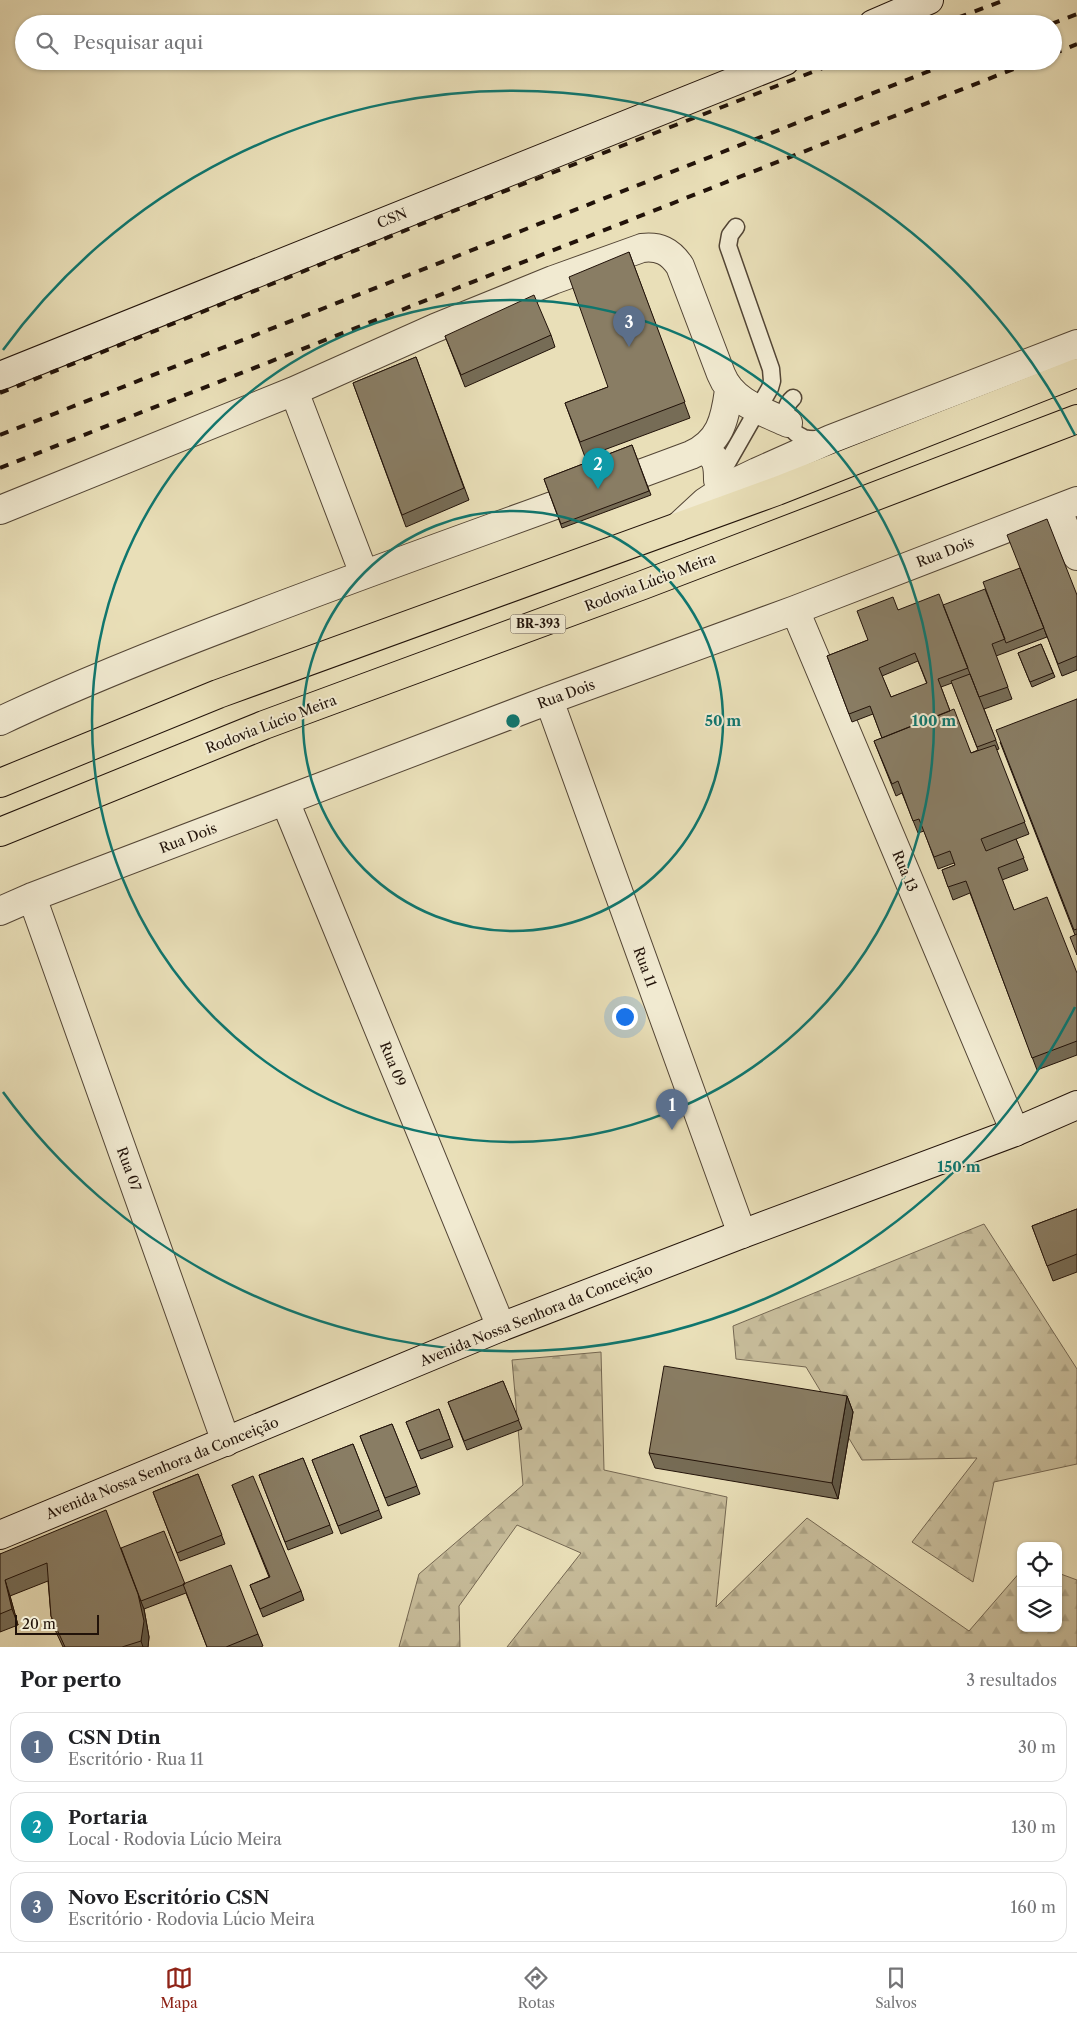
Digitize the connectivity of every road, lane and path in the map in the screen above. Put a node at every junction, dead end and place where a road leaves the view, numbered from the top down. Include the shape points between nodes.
1 (929, 0) edge
2 (894, 15) edge
3 (763, 70) edge
4 (736, 227) dead end
5 (1077, 344) edge
6 (1077, 373) edge
7 (0, 376) edge
8 (729, 390) junction
9 (294, 391) junction
10 (758, 409) junction
11 (790, 411) joint
12 (1077, 419) edge
13 (1077, 427) edge
14 (1044, 431) junction
15 (831, 438) junction
16 (702, 450) junction
17 (711, 491) junction
18 (1067, 505) edge
19 (0, 510) edge
20 (678, 527) junction
21 (1077, 556) edge
22 (364, 574) junction
23 (795, 610) junction
24 (549, 700) junction
25 (0, 722) edge
26 (0, 783) edge
27 (285, 801) junction
28 (0, 832) edge
29 (32, 897) junction
30 (0, 911) edge
31 (1077, 1105) edge
32 (1016, 1132) junction
33 (742, 1234) junction
34 (501, 1328) junction
35 (226, 1442) junction
36 (0, 1535) edge

1 - 2 street
3 - 7 street, CSN
4 - 10 lane via 728,246 772,375 770,388
5 - 15 street
6 - 20 main road
8 - 9 street via 680,266 669,253 652,247 629,251 544,283
8 - 10 street
8 - 16 street via 721,427
9 - 19 street
9 - 22 street
10 - 11 street
10 - 17 lane
11 - 15 lane via 791,429 802,437
12 - 14 main road, Rodovia Lúcio Meira / BR-393
13 - 14 main road
14 - 28 main road, Rodovia Lúcio Meira / BR-393 via 644,585 264,725
15 - 17 street
16 - 17 street via 717,462
16 - 22 street
17 - 20 street
18 - 21 street
18 - 23 street, Rua Dois
20 - 26 main road via 218,694
22 - 25 street via 110,672
23 - 24 street, Rua Dois
23 - 32 street, Rua 13
24 - 27 street, Rua Dois
24 - 33 street, Rua 11
27 - 29 street, Rua Dois
27 - 34 street, Rua 09
29 - 30 street, Rua Dois
29 - 35 street, Rua 07
31 - 32 street, Avenida Nossa Senhora da Conceição
32 - 33 street, Avenida Nossa Senhora da Conceição
33 - 34 street, Avenida Nossa Senhora da Conceição
34 - 35 street, Avenida Nossa Senhora da Conceição
35 - 36 street, Avenida Nossa Senhora da Conceição

